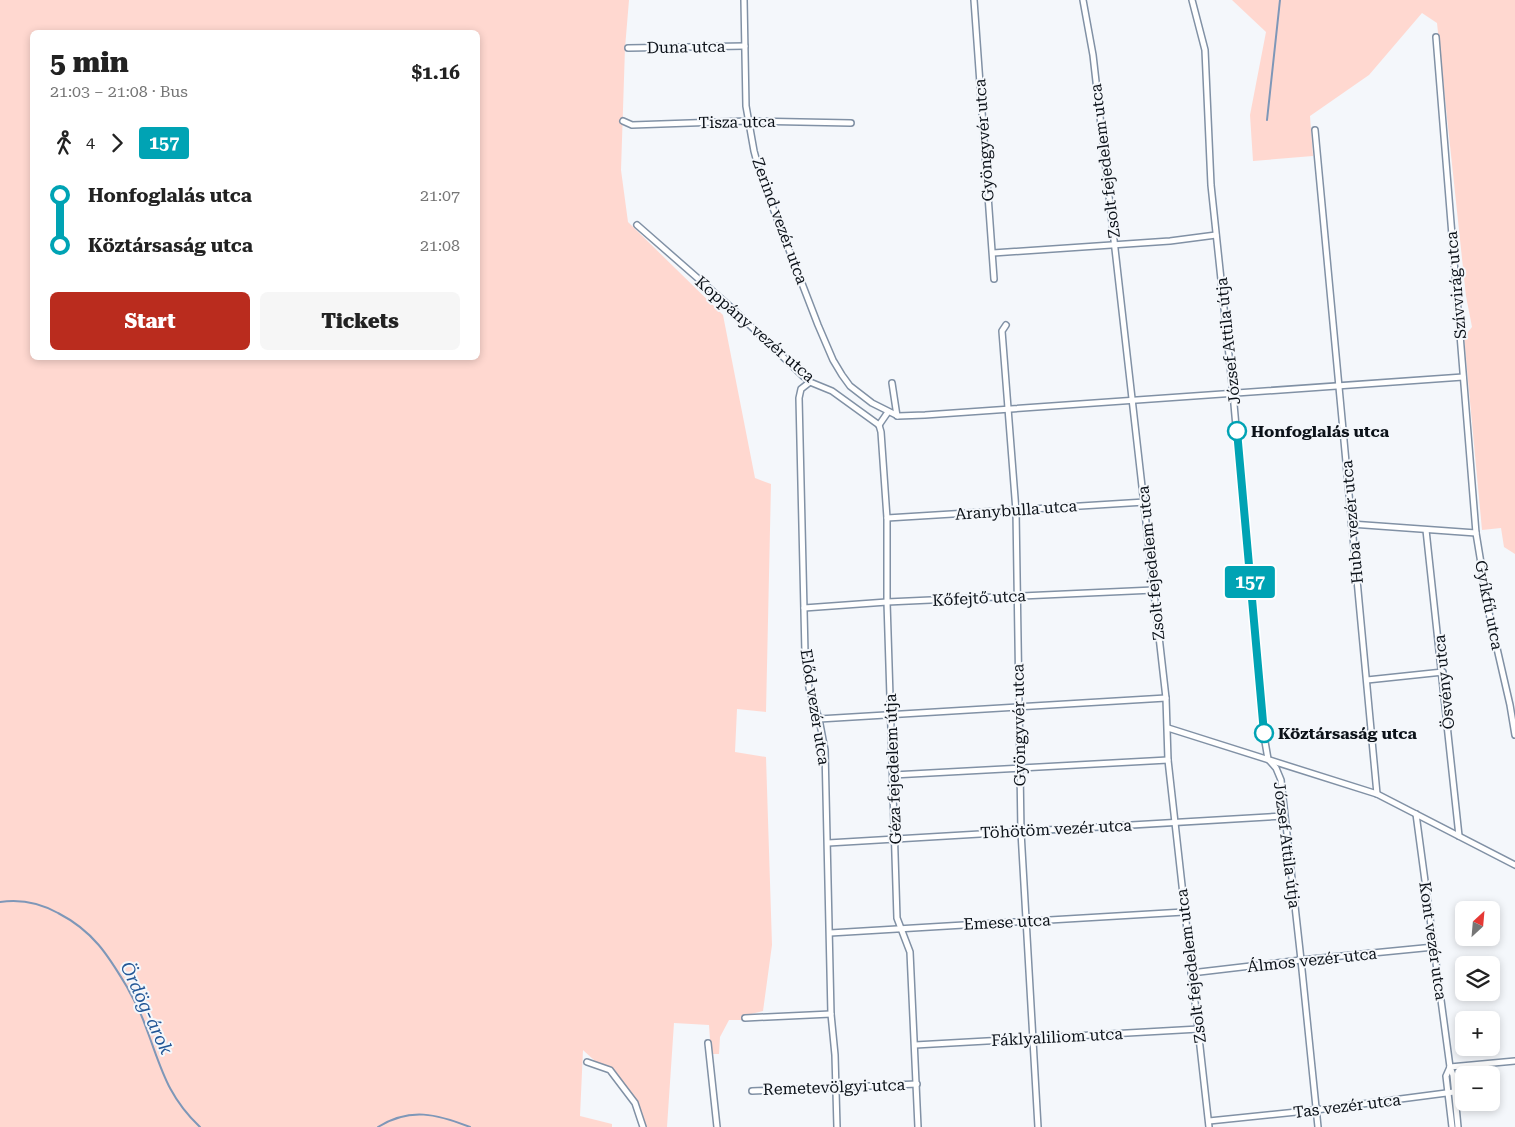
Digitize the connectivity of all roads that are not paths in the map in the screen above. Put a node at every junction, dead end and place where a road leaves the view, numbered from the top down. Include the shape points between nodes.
1 (744, 0) edge
2 (974, 0) edge
3 (1083, 0) edge
4 (1192, 0) edge
5 (1436, 37) dead end
6 (745, 46) junction
7 (628, 48) dead end
8 (623, 121) dead end
9 (748, 121) junction
10 (851, 123) dead end
11 (1315, 130) dead end
12 (637, 225) dead end
13 (1216, 236) junction
14 (1115, 244) junction
15 (993, 254) junction
16 (994, 279) dead end
17 (1006, 325) dead end
18 (1463, 377) junction
19 (810, 382) junction
20 (892, 384) dead end
21 (1339, 384) junction
22 (1233, 393) junction
23 (1132, 400) junction
24 (1009, 409) junction
25 (888, 412) junction
26 (897, 416) junction
27 (879, 424) junction
28 (1145, 502) junction
29 (1016, 511) junction
30 (887, 518) junction
31 (1352, 524) junction
32 (1426, 530) junction
33 (1476, 533) junction
34 (1154, 590) junction
35 (1017, 597) junction
36 (888, 602) junction
37 (804, 608) junction
38 (1443, 672) junction
39 (1367, 680) junction
40 (1166, 698) junction
41 (1019, 706) junction
42 (892, 716) junction
43 (819, 719) junction
44 (1168, 728) junction
45 (1515, 735) edge
46 (1268, 759) junction
47 (1168, 760) junction
48 (1019, 768) junction
49 (893, 775) junction
50 (1377, 794) junction
51 (1416, 814) junction
52 (1284, 816) junction
53 (1174, 822) junction
54 (1021, 832) junction
55 (1460, 836) junction
56 (895, 838) junction
57 (828, 843) junction
58 (1515, 865) edge
59 (1184, 912) junction
60 (1026, 920) junction
61 (900, 928) junction
62 (830, 933) junction
63 (1434, 947) junction
64 (1301, 960) junction
65 (1191, 973) junction
66 (831, 1014) junction
67 (745, 1018) dead end
68 (1199, 1029) junction
69 (1033, 1037) junction
70 (708, 1043) dead end
71 (915, 1045) junction
72 (1515, 1061) edge
73 (587, 1062) dead end
74 (1450, 1067) junction
75 (917, 1084) junction
76 (836, 1088) junction
77 (752, 1090) dead end
78 (1451, 1093) junction
79 (1316, 1110) junction
80 (1209, 1124) edge
81 (643, 1127) edge
82 (717, 1127) edge
83 (837, 1127) edge
84 (918, 1127) edge
85 (1038, 1127) edge
86 (1318, 1127) edge
87 (1452, 1127) edge
88 (1458, 1127) edge

1 - 6 street, Zerind vezér utca
2 - 15 street, Gyöngyvér utca
3 - 14 street, Zsolt fejedelem utca via 1093,55
4 - 13 street, József Attila útja via 1205,50 1209,160
5 - 18 street, Szívvirág utca
6 - 7 street, Duna utca
6 - 9 street, Zerind vezér utca
8 - 9 street, Tisza utca via 632,125
9 - 10 street, Tisza utca
9 - 25 street, Zerind vezér utca via 761,177 833,360 858,394
11 - 21 street, Huba vezér utca
12 - 19 street, Koppány vezér utca
13 - 14 street
13 - 22 street, József Attila útja
14 - 15 street
14 - 23 street, Zsolt fejedelem utca
15 - 16 street, Gyöngyvér utca
17 - 24 street, Gyöngyvér utca via 1002,331
18 - 21 street
18 - 33 street, Szívvirág utca
19 - 27 street, Koppány vezér utca via 832,391
19 - 37 street, Előd vezér utca via 801,389 798,398
20 - 26 street
21 - 22 street
21 - 31 street, Huba vezér utca
22 - 23 street
22 - 46 street, József Attila útja
23 - 24 street
23 - 28 street, Zsolt fejedelem utca
24 - 26 street
24 - 29 street, Gyöngyvér utca
25 - 26 street
25 - 27 street
27 - 30 street, Géza fejedelem útja
28 - 29 street, Aranybulla utca
28 - 34 street, Zsolt fejedelem utca
29 - 30 street, Aranybulla utca
29 - 35 street, Gyöngyvér utca
30 - 36 street, Géza fejedelem útja
31 - 32 street
31 - 39 street, Huba vezér utca
32 - 33 street
32 - 38 street, Ösvény utca
33 - 45 street, Gyíkfű utca
34 - 35 street, Kőfejtő utca
34 - 40 street, Zsolt fejedelem utca
35 - 36 street, Kőfejtő utca
35 - 41 street, Gyöngyvér utca
36 - 37 street, Kőfejtő utca
36 - 42 street, Géza fejedelem útja
37 - 43 street, Előd vezér utca via 809,688
38 - 39 street
38 - 55 street, Ösvény utca
39 - 50 street, Huba vezér utca
40 - 41 street
40 - 44 street, Zsolt fejedelem utca
41 - 42 street
41 - 48 street, Gyöngyvér utca
42 - 43 street
42 - 49 street, Géza fejedelem útja
43 - 57 street, Előd vezér utca via 825,750
44 - 46 street
44 - 47 street, Zsolt fejedelem utca
46 - 50 street
46 - 52 street, József Attila útja via 1280,780
47 - 48 street
47 - 53 street, Zsolt fejedelem utca
48 - 49 street
48 - 54 street, Gyöngyvér utca
49 - 56 street, Géza fejedelem útja
50 - 51 street
51 - 55 street
51 - 63 street, Kont vezér utca
52 - 53 street, Töhötöm vezér utca
52 - 64 street, József Attila útja
53 - 54 street, Töhötöm vezér utca
53 - 59 street, Zsolt fejedelem utca
54 - 56 street, Töhötöm vezér utca
54 - 60 street, Gyöngyvér utca
55 - 58 street
56 - 57 street, Töhötöm vezér utca
56 - 61 street, Géza fejedelem útja
57 - 62 street, Előd vezér utca
59 - 60 street, Emese utca
59 - 65 street, Zsolt fejedelem utca
60 - 61 street, Emese utca
60 - 69 street, Gyöngyvér utca
61 - 62 street, Emese utca
61 - 71 street, Géza fejedelem útja via 910,952
62 - 66 street, Előd vezér utca
63 - 64 street, Álmos vezér utca
63 - 74 street, Kont vezér utca
64 - 65 street, Álmos vezér utca
64 - 79 street, József Attila útja
65 - 68 street, Zsolt fejedelem utca
66 - 67 street
66 - 76 street, Előd vezér utca
68 - 69 street, Fáklyaliliom utca
68 - 80 street, Zsolt fejedelem utca
69 - 71 street, Fáklyaliliom utca
69 - 85 street, Gyöngyvér utca
70 - 82 street
71 - 75 street, Géza fejedelem útja
72 - 74 street
73 - 81 street via 610,1070 635,1102
74 - 78 street, Kont vezér utca via 1453,1075
75 - 76 street, Remetevölgyi utca
75 - 84 street, Géza fejedelem útja
76 - 77 street, Remetevölgyi utca
76 - 83 street, Előd vezér utca
78 - 79 street, Tas vezér utca
78 - 87 street, Kont vezér utca
78 - 88 street, Kont vezér utca
79 - 80 street, Tas vezér utca
79 - 86 street, József Attila útja

